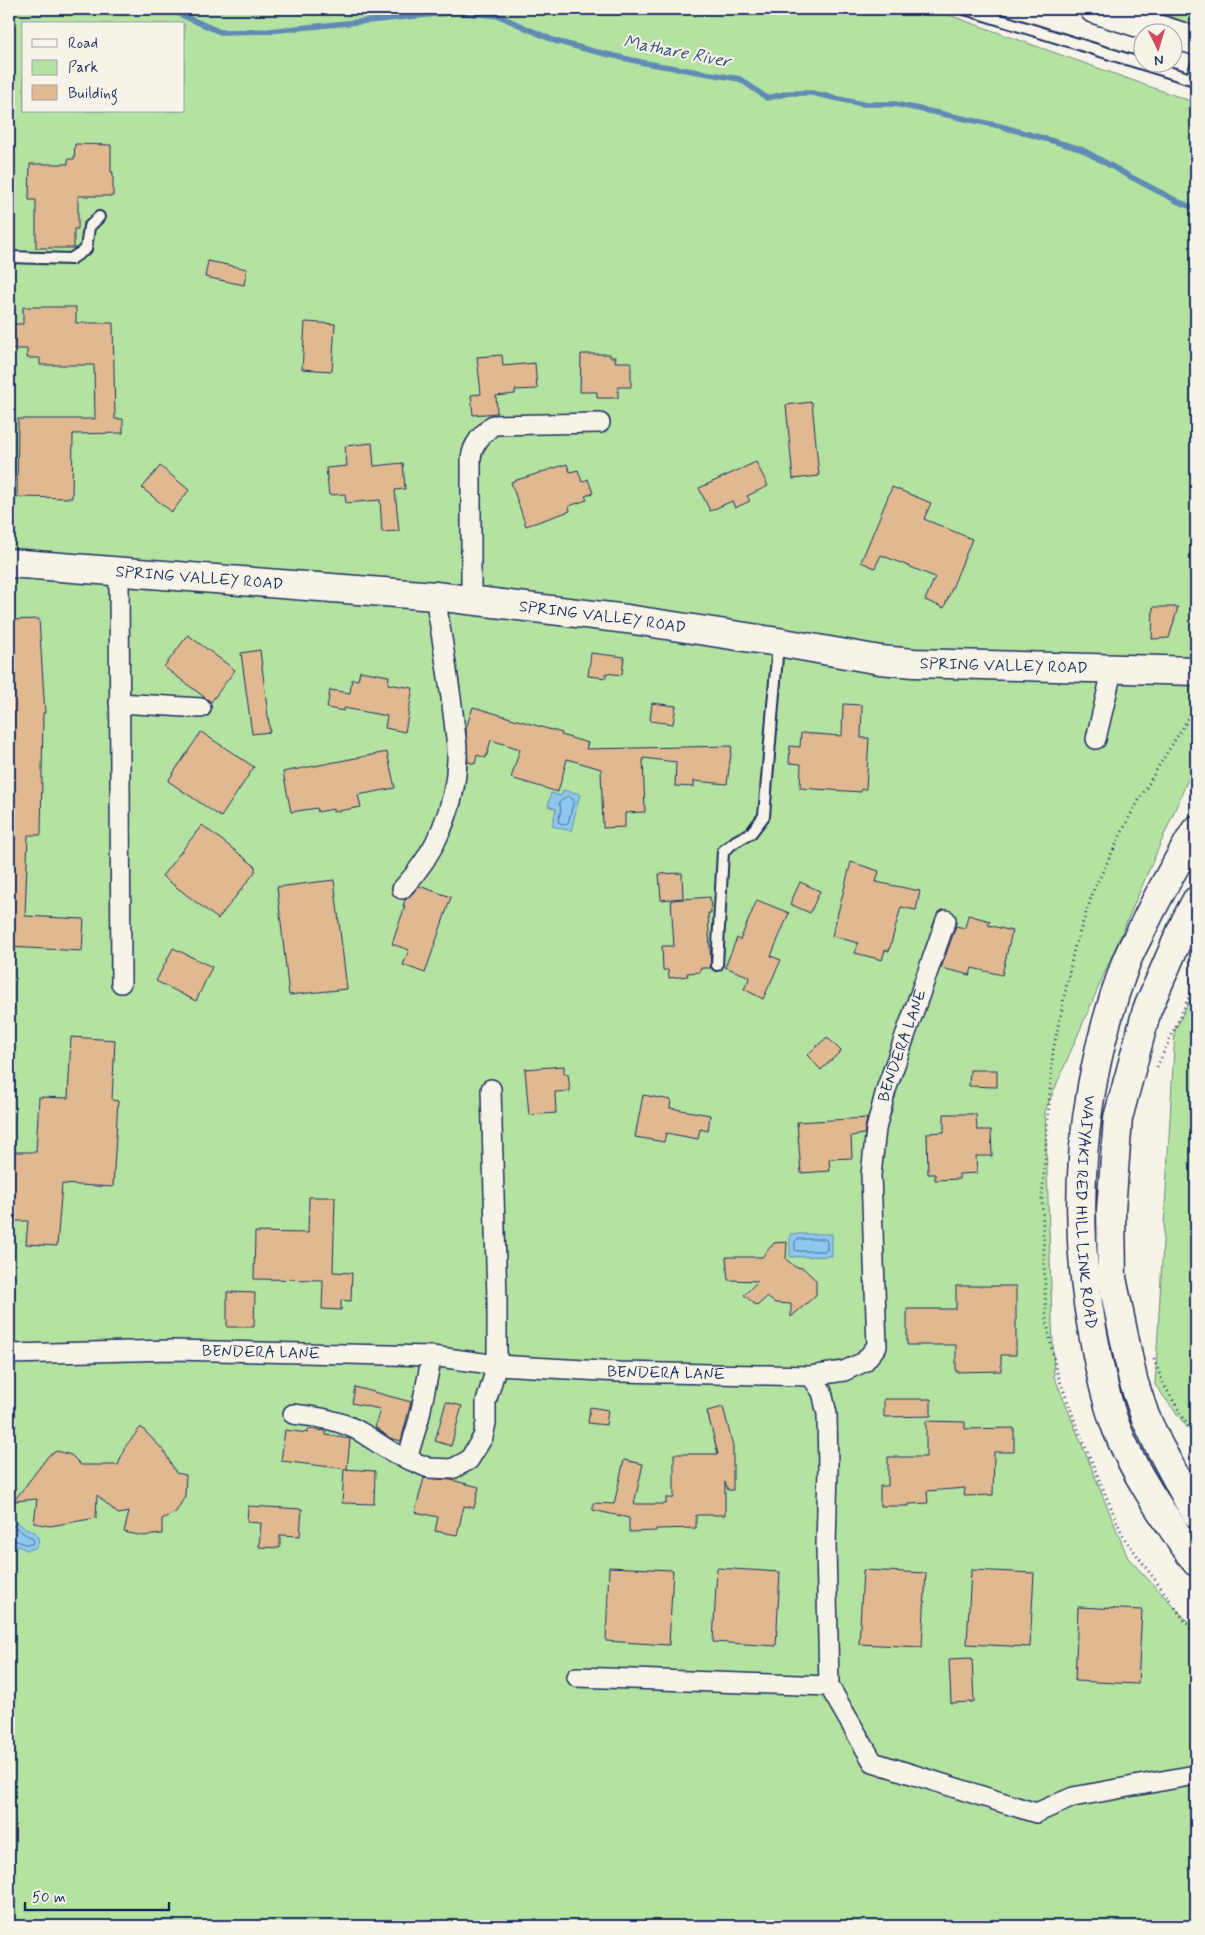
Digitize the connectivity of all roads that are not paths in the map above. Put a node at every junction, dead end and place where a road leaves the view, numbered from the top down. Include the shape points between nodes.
1 (965, 9) edge
2 (1094, 9) edge
3 (1196, 41) edge
4 (1196, 66) edge
5 (98, 217) dead end
6 (9, 257) edge
7 (600, 423) dead end
8 (9, 563) edge
9 (119, 572) junction
10 (436, 596) junction
11 (471, 601) junction
12 (778, 642) junction
13 (1113, 667) junction
14 (1196, 671) edge
15 (119, 704) junction
16 (201, 708) dead end
17 (1096, 739) dead end
18 (1196, 830) edge
19 (402, 889) dead end
20 (1196, 901) edge
21 (946, 920) dead end
22 (717, 965) dead end
23 (121, 983) dead end
24 (491, 1089) dead end
25 (9, 1354) edge
26 (432, 1356) junction
27 (497, 1365) junction
28 (811, 1376) junction
29 (293, 1414) dead end
30 (407, 1459) junction
31 (1196, 1513) edge
32 (1196, 1562) edge
33 (577, 1677) dead end
34 (829, 1686) junction
35 (1195, 1775) edge

1 - 4 lane via 1191,79
2 - 3 main road
5 - 6 lane via 89,227 86,250 72,259
7 - 11 street via 493,424 472,449
8 - 9 main road, SPRING VALLEY ROAD
9 - 10 main road, SPRING VALLEY ROAD
9 - 15 street
10 - 11 main road, SPRING VALLEY ROAD
10 - 19 street via 458,758 455,787 450,810 437,840 418,873
11 - 12 main road, SPRING VALLEY ROAD via 627,619
12 - 13 main road, SPRING VALLEY ROAD via 914,663
12 - 22 lane via 764,816 751,833 724,851
13 - 14 main road, SPRING VALLEY ROAD
13 - 17 street
15 - 16 street
15 - 23 street
18 - 32 main road, WAIYAKI RED HILL LINK ROAD via 1163,885 1125,964 1104,1030 1086,1121 1081,1175 1081,1230 1086,1300 1116,1427 1144,1486
20 - 31 main road, WAIYAKI RED HILL LINK ROAD via 1147,1010 1118,1118 1111,1210 1112,1278 1133,1380 1158,1444
21 - 28 street, BENDERA LANE via 886,1090 876,1129 871,1175 876,1346 864,1362 844,1371
24 - 27 street
25 - 26 street, BENDERA LANE via 172,1350
26 - 27 street, BENDERA LANE
26 - 30 street via 420,1419
27 - 28 street, BENDERA LANE via 619,1372
27 - 30 street via 486,1402 483,1437 469,1460 452,1469 429,1468
28 - 34 street via 822,1392 826,1414
29 - 30 street via 326,1418 348,1426
33 - 34 street
34 - 35 street via 873,1762 1036,1813 1073,1796

